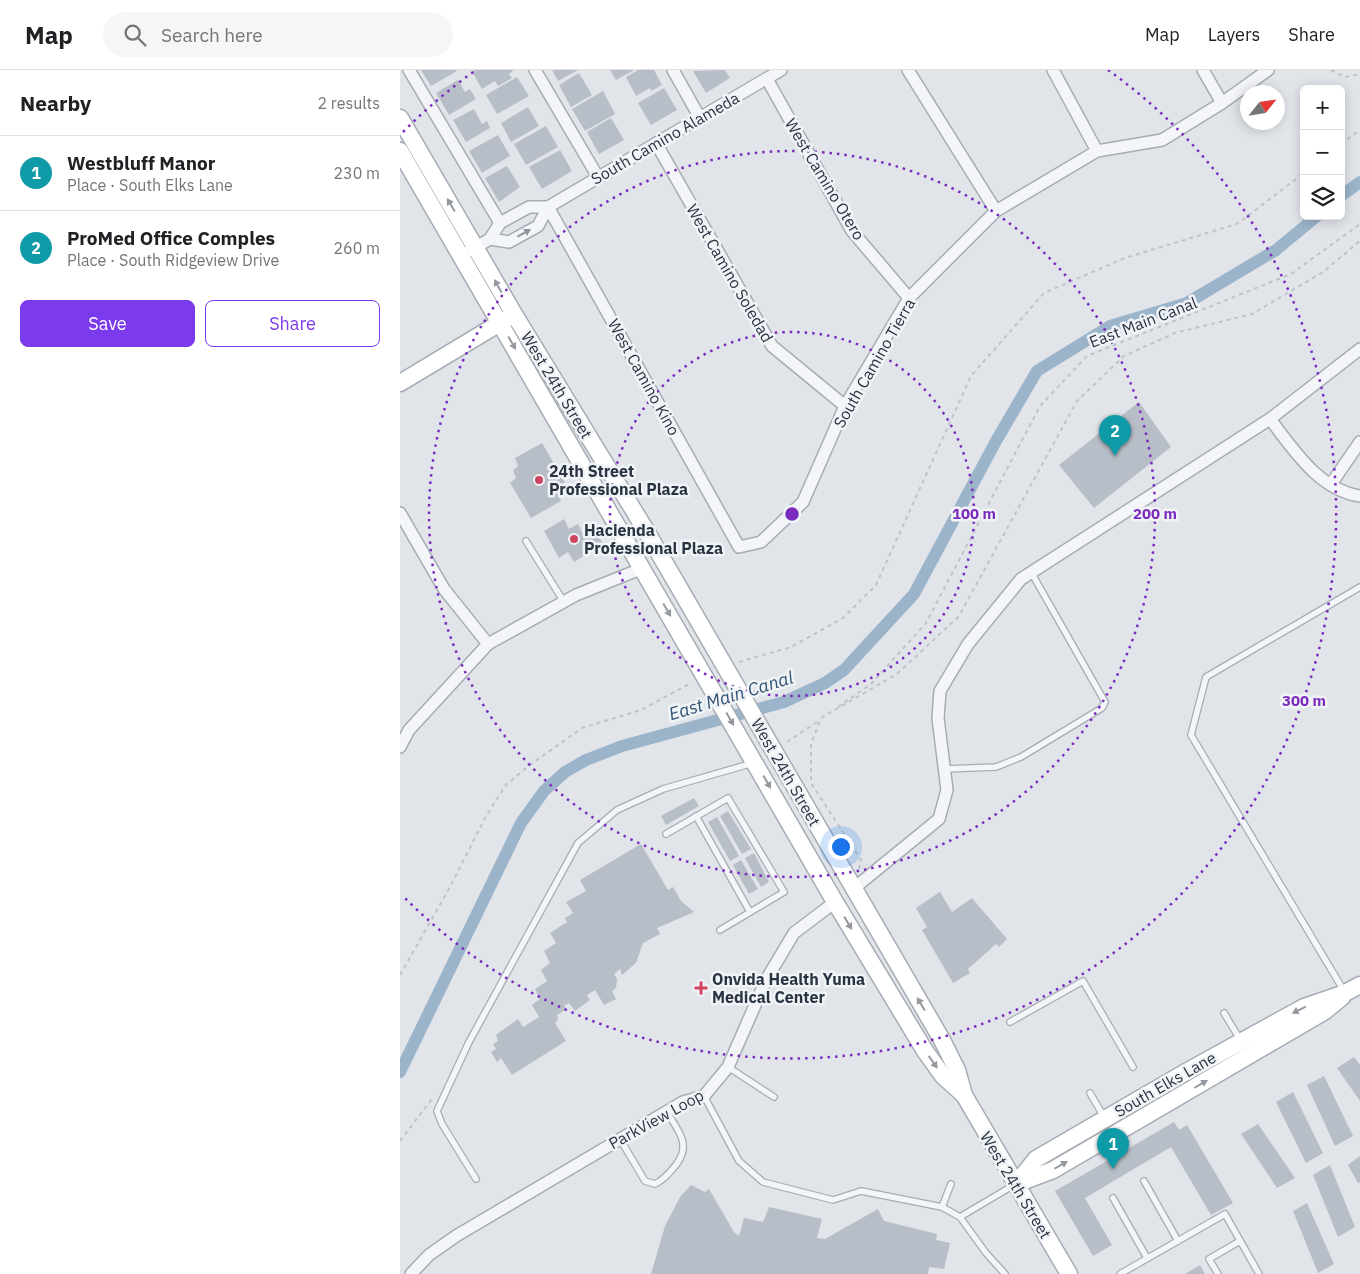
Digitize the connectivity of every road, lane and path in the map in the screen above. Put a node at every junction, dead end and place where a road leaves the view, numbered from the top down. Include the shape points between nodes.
1 (409, 70) edge
2 (535, 70) edge
3 (673, 70) edge
4 (781, 70) edge
5 (908, 70) edge
6 (1052, 70) edge
7 (1204, 70) edge
8 (1268, 70) edge
9 (1331, 70) edge
10 (1360, 74) edge
11 (767, 78) junction
12 (1222, 103) junction
13 (400, 118) edge
14 (700, 118) junction
15 (1360, 130) edge
16 (1345, 141) edge
17 (656, 143) junction
18 (1098, 151) junction
19 (400, 152) edge
20 (1301, 175) edge
21 (598, 177) junction
22 (548, 207) junction
23 (996, 211) junction
24 (500, 223) junction
25 (1360, 224) edge
26 (1360, 241) edge
27 (483, 243) junction
28 (461, 256) junction
29 (909, 298) junction
30 (507, 319) junction
31 (1360, 349) edge
32 (401, 378) edge
33 (845, 406) junction
34 (1270, 419) junction
35 (1360, 442) edge
36 (1331, 484) junction
37 (1360, 496) edge
38 (400, 513) edge
39 (526, 541) dead end
40 (739, 547) joint
41 (643, 568) junction
42 (1031, 572) junction
43 (1360, 587) edge
44 (564, 602) junction
45 (706, 637) junction
46 (488, 644) junction
47 (724, 667) junction
48 (705, 676) junction
49 (405, 726) edge
50 (400, 747) edge
51 (774, 752) junction
52 (755, 762) junction
53 (945, 769) junction
54 (696, 816) junction
55 (666, 834) dead end
56 (853, 889) junction
57 (835, 902) junction
58 (750, 912) junction
59 (720, 930) dead end
60 (400, 975) edge
61 (1360, 985) edge
62 (1345, 993) junction
63 (1224, 1013) dead end
64 (1010, 1022) dead end
65 (1241, 1040) junction
66 (1250, 1056) junction
67 (728, 1067) junction
68 (1133, 1067) dead end
69 (1090, 1093) dead end
70 (964, 1095) junction
71 (434, 1096) dead end
72 (704, 1096) junction
73 (774, 1097) dead end
74 (668, 1112) junction
75 (1105, 1119) junction
76 (1114, 1134) junction
77 (620, 1139) junction
78 (400, 1141) edge
79 (476, 1179) dead end
80 (1144, 1181) dead end
81 (951, 1184) dead end
82 (1016, 1184) junction
83 (1112, 1198) dead end
84 (942, 1207) junction
85 (960, 1218) junction
86 (1178, 1241) junction
87 (1240, 1241) junction
88 (1148, 1258) junction
89 (411, 1274) edge
90 (1005, 1274) edge
91 (1069, 1274) edge
92 (1120, 1274) edge
93 (1218, 1274) edge
94 (1258, 1274) edge

1 - 24 street
2 - 21 street
3 - 14 street
4 - 11 street, South Camino Alameda
5 - 23 street
6 - 18 street
7 - 12 street
8 - 12 street, South Camino Tierra
9 - 10 path via 1345,77
11 - 14 street, South Camino Alameda
11 - 29 street, West Camino Otero via 852,232
12 - 18 street, South Camino Tierra via 1162,140
27 -> 13 main road, West 24th Street
14 - 17 street, South Camino Alameda
15 - 16 path
17 - 21 street, South Camino Alameda
17 - 33 street, West Camino Soledad via 772,346
18 - 23 street, South Camino Tierra
19 - 28 main road, West 24th Street
20 - 47 path via 1237,224 1125,258 1044,293 971,376 876,585 842,618 791,647
21 - 22 street, South Camino Alameda
22 - 24 street, South Camino Alameda via 528,207
27 -> 22 street, South Camino Alameda via 509,242 538,226
22 - 40 street, West Camino Kino
23 - 29 street, South Camino Tierra
24 - 27 street, South Camino Alameda
25 - 51 path, East Main Canal via 1291,274 1087,356 1040,406 926,623 870,684
26 - 56 path via 1323,272 1252,314 1175,333 1124,356 1077,401 959,616 897,674 821,718 811,744 811,783 861,860
27 - 28 street, South Camino Alameda
30 -> 27 main road, West 24th Street
28 - 30 main road, West 24th Street
29 - 33 street, South Camino Tierra
30 - 32 main road
30 -> 41 main road, West 24th Street
30 - 45 main road, West 24th Street via 645,529
31 - 34 street
33 - 40 street, South Camino Tierra via 803,502 761,542
34 - 36 street via 1315,474
34 - 42 street
35 - 36 street
36 - 37 street
38 - 46 street via 444,589
39 - 44 lane
41 - 44 street
41 - 45 main road via 653,568 660,573 690,624
41 -> 48 main road, West 24th Street
42 - 53 street via 1021,579 968,644 940,690 938,718
42 - 53 lane via 1105,702 1102,708 1021,756 996,767
43 - 62 lane via 1206,676 1191,735
44 - 46 street
45 - 47 main road, West 24th Street
46 - 49 street
47 - 51 main road, West 24th Street
48 -> 52 main road, West 24th Street
48 - 60 path via 641,710 582,728 505,786
49 - 50 street
51 - 56 main road, West 24th Street
52 -> 57 main road, West 24th Street
52 - 79 lane via 663,789 617,810 578,843 469,1042 438,1111 442,1124
53 - 56 street via 947,790 939,819
54 - 55 lane
54 - 58 lane
54 - 58 lane via 728,798 784,892
56 - 57 main road
70 -> 56 main road, West 24th Street via 957,1070 942,1040
57 - 67 street, ParkView Loop via 794,933 766,980
57 -> 70 main road, West 24th Street via 925,1051 943,1076
58 - 59 lane
61 - 62 main road, South Elks Lane
62 -> 65 main road, South Elks Lane via 1310,1005
62 - 66 main road, South Elks Lane via 1326,1011
63 - 65 lane
64 - 68 lane via 1083,981
65 - 66 lane
65 - 75 main road, South Elks Lane
76 -> 66 main road, South Elks Lane
67 - 72 street, ParkView Loop
67 - 73 lane
69 - 75 lane
70 - 82 main road, West 24th Street
71 - 78 path
72 - 74 street, ParkView Loop via 683,1102
72 - 84 lane via 740,1161 763,1182 833,1200 861,1191
74 - 77 street, ParkView Loop
74 - 77 lane via 684,1142 684,1155 656,1184 645,1181
75 - 76 lane
75 - 82 main road, South Elks Lane via 1036,1159
82 -> 76 main road, South Elks Lane via 1053,1170
77 - 89 street, ParkView Loop via 456,1236 429,1255
80 - 86 lane
81 - 84 lane
82 - 85 lane
82 - 91 main road, West 24th Street
83 - 88 lane
84 - 85 lane
85 - 90 lane
86 - 87 lane via 1225,1214
86 - 88 lane
87 - 93 lane via 1209,1259
87 - 94 lane
88 - 92 lane

